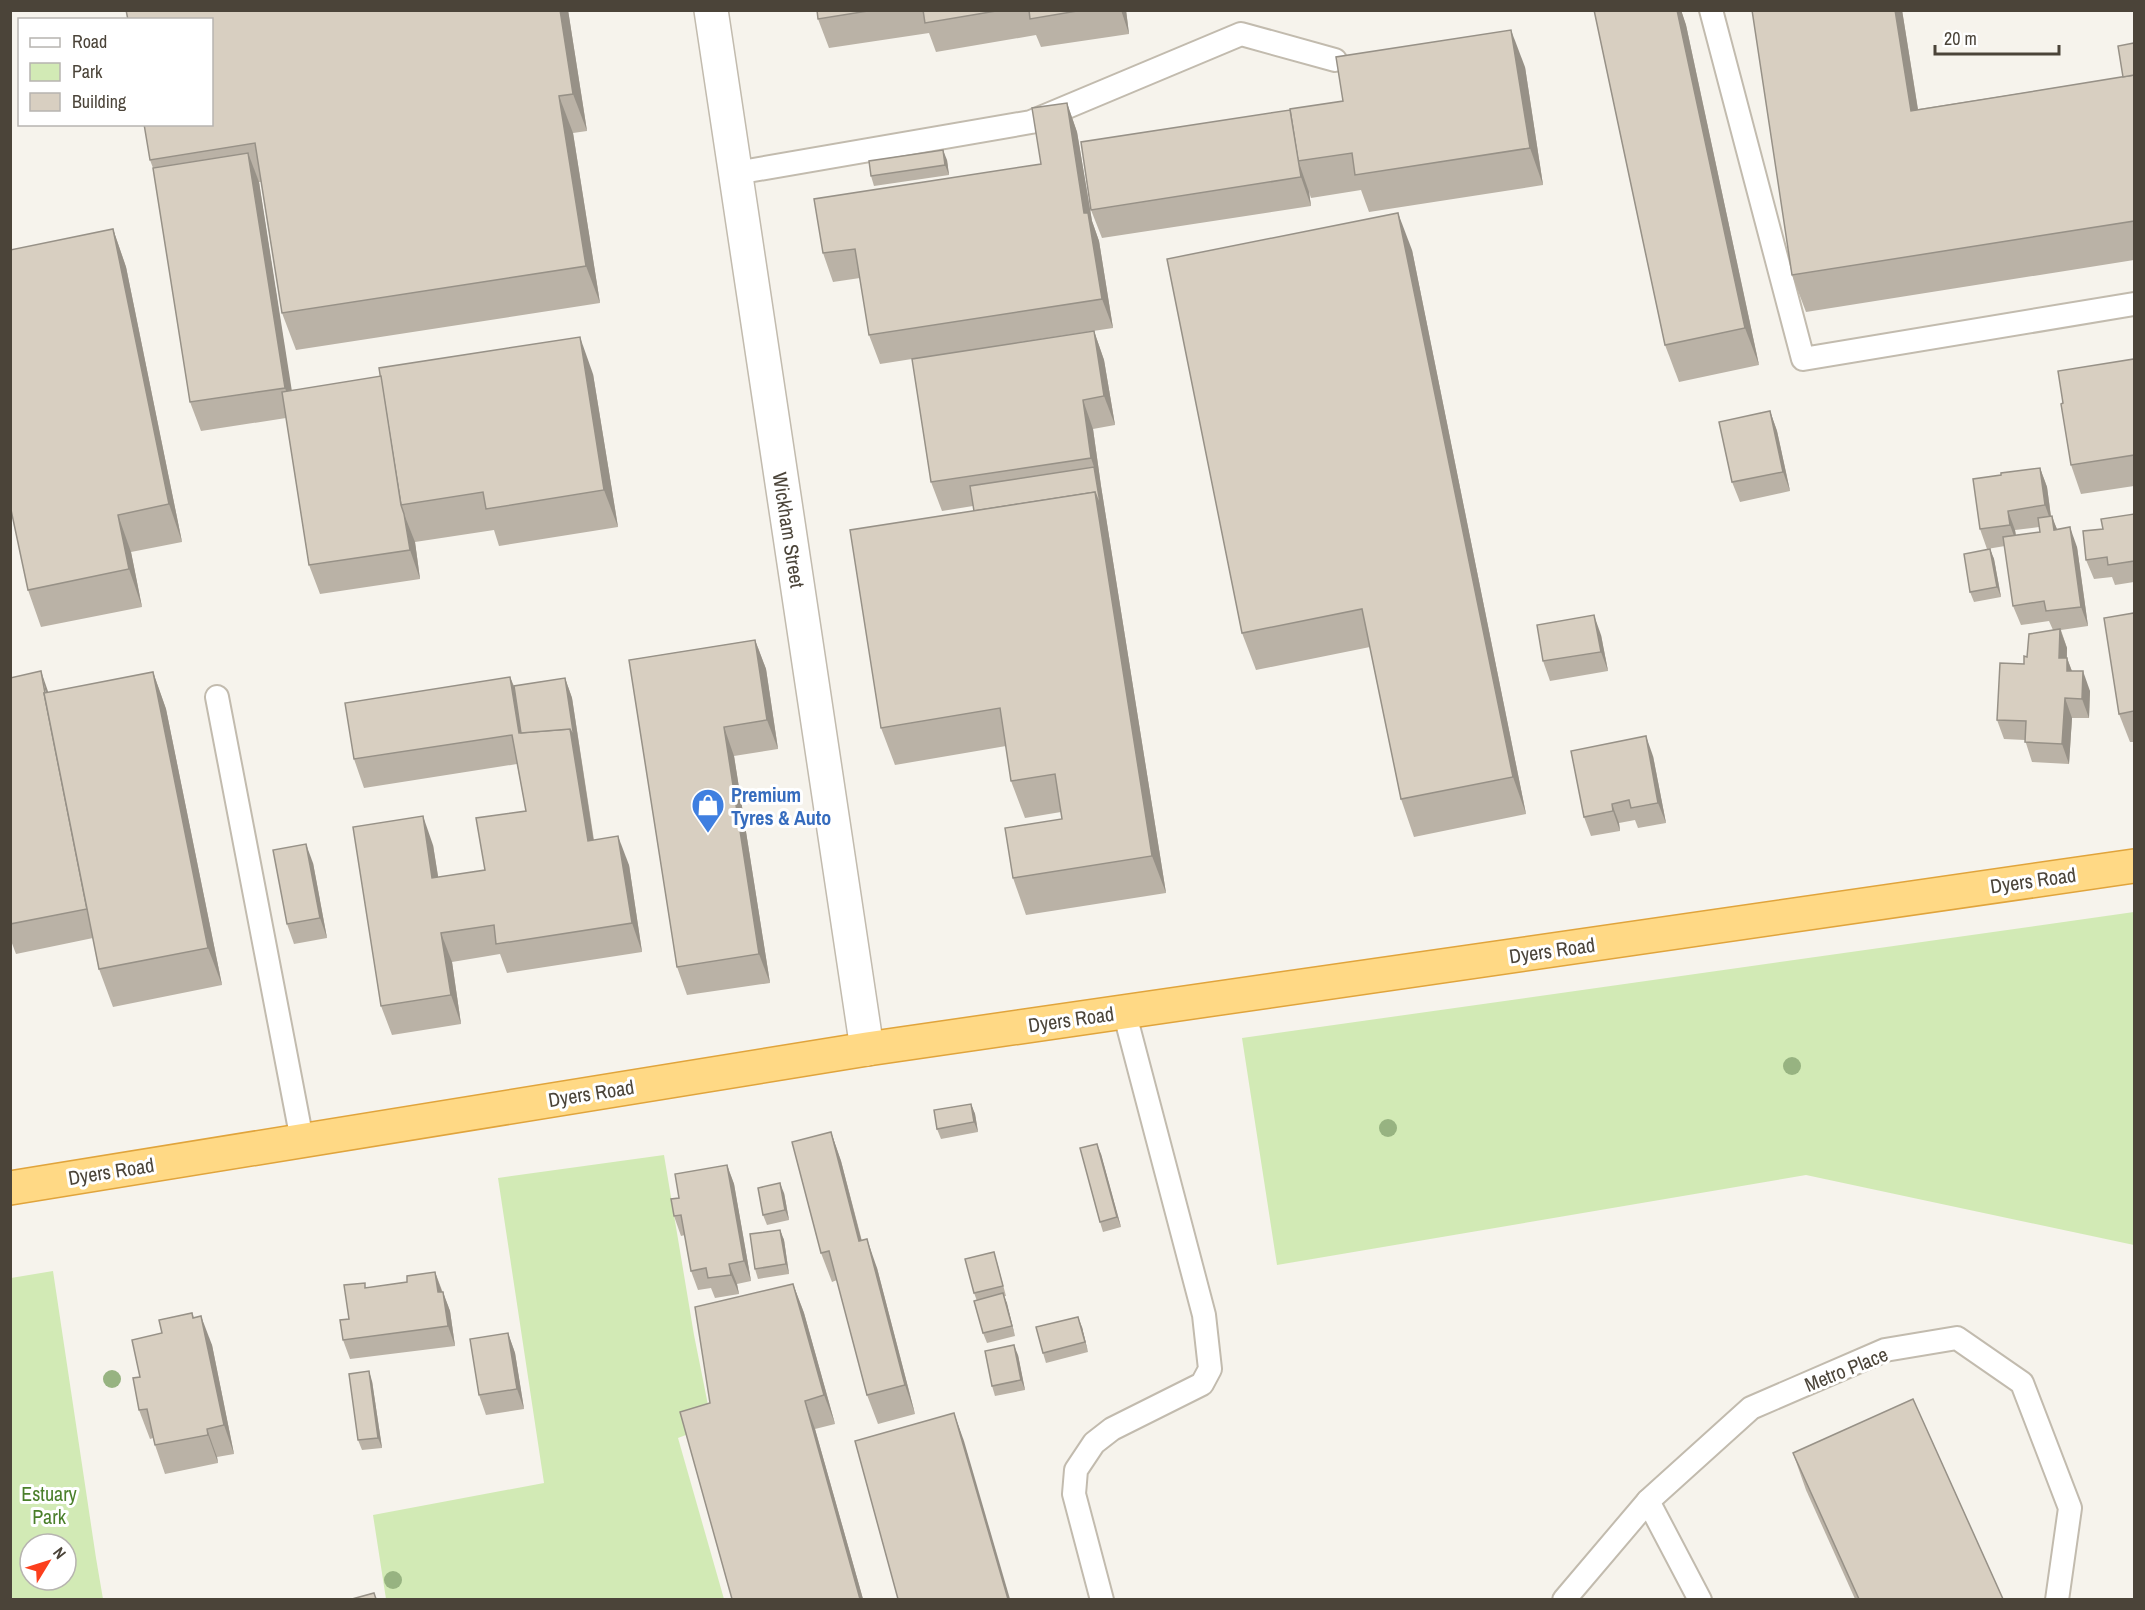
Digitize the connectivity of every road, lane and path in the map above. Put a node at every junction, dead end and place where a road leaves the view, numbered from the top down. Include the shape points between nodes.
1 (711, 10) edge
2 (1711, 10) edge
3 (1335, 60) edge
4 (735, 173) junction
5 (2134, 304) edge
6 (218, 697) dead end
7 (2134, 866) edge
8 (1124, 1011) junction
9 (867, 1049) junction
10 (302, 1140) junction
11 (10, 1188) edge
12 (1647, 1501) junction
13 (1102, 1599) edge
14 (1564, 1599) edge
15 (1700, 1599) edge
16 (2057, 1599) edge

1 - 4 street, Wickham Street
2 - 5 lane via 1803,359
3 - 4 lane via 1241,34 1031,122
4 - 9 street, Wickham Street
6 - 10 lane
7 - 8 highway, Dyers Road
8 - 9 highway, Dyers Road
8 - 13 lane via 1204,1315 1210,1369 1202,1384 1112,1429 1094,1443 1076,1470 1074,1494
9 - 10 highway, Dyers Road
10 - 11 highway, Dyers Road
12 - 14 lane, Metro Place
12 - 15 lane
12 - 16 lane, Metro Place via 1751,1408 1885,1350 1957,1338 2022,1383 2070,1508

